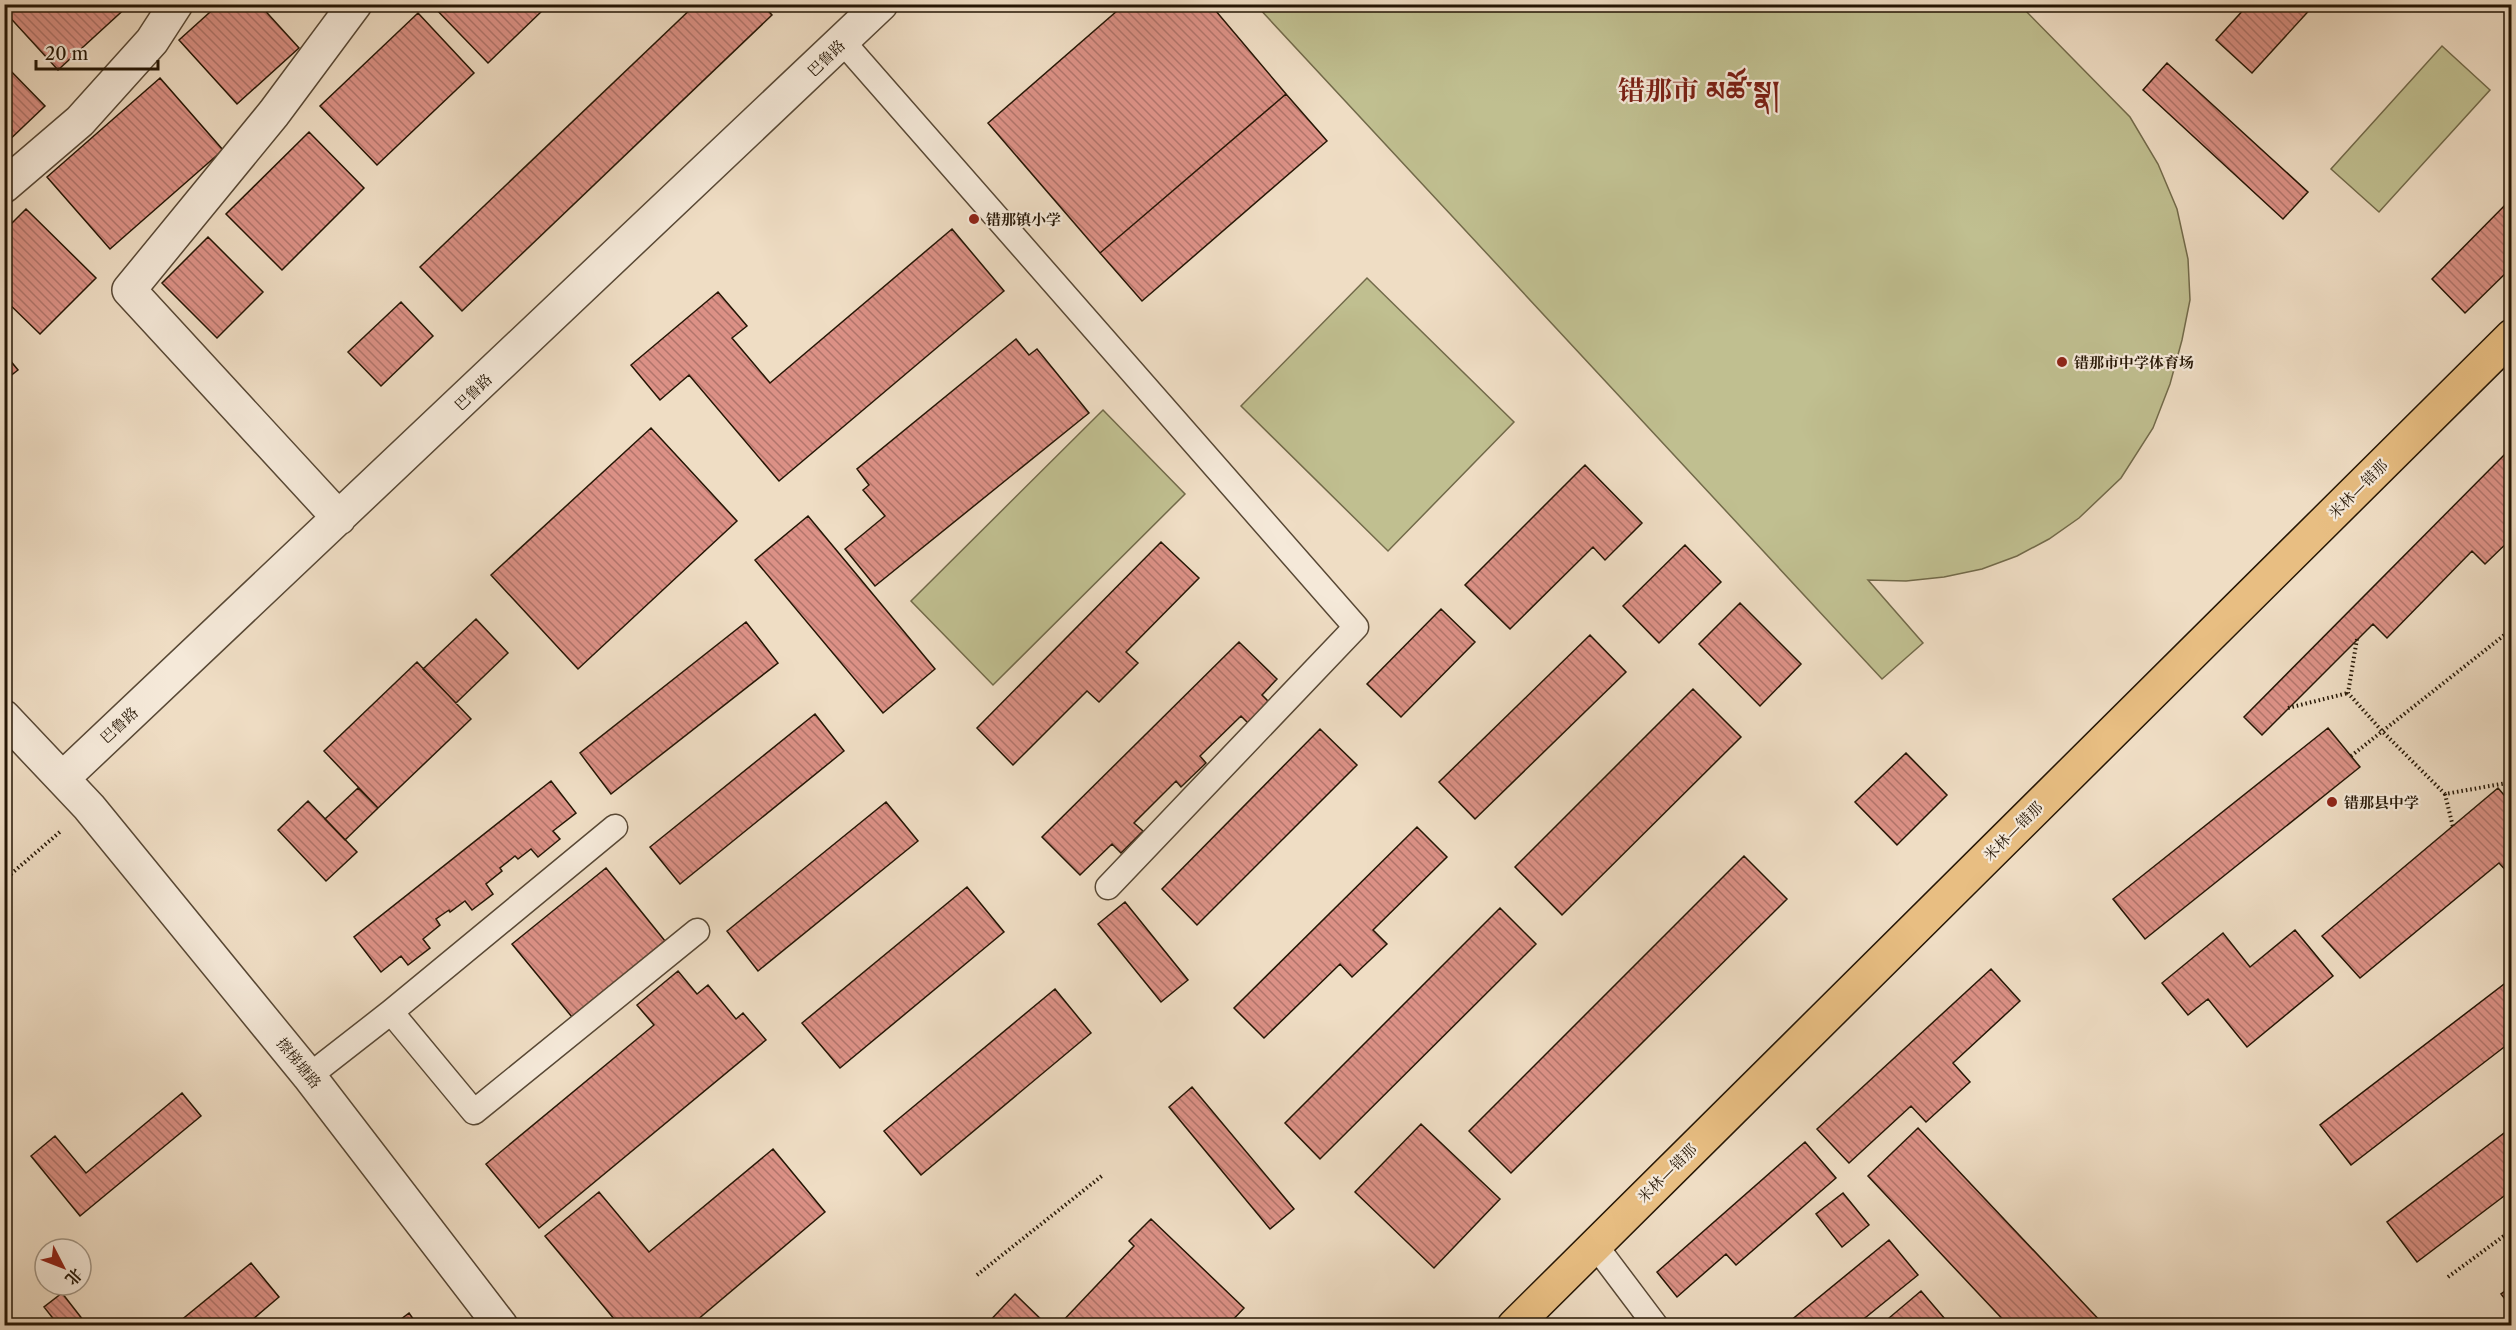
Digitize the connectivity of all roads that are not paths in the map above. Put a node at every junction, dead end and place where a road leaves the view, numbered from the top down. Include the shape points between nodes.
1 (176, 4) edge
2 (355, 4) edge
3 (881, 4) edge
4 (843, 42) junction
5 (4, 186) edge
6 (2511, 336) edge
7 (339, 518) junction
8 (4, 717) edge
9 (63, 778) junction
10 (615, 827) dead end
11 (1108, 887) dead end
12 (697, 931) dead end
13 (391, 1012) junction
14 (309, 1076) junction
15 (1594, 1245) junction
16 (501, 1326) edge
17 (1514, 1326) edge
18 (1656, 1326) edge

1 - 5 street via 152,41 80,121
2 - 7 street via 274,113 129,291
3 - 4 street, 巴鲁路
4 - 7 street, 巴鲁路
4 - 11 lane via 1356,627
6 - 15 highway, 米林—错那
7 - 9 street, 巴鲁路
8 - 9 street, 擦梯塘路
9 - 14 street, 擦梯塘路
10 - 13 lane
12 - 13 lane via 474,1112
13 - 14 lane
14 - 16 street, 擦梯塘路
15 - 17 highway, 米林—错那
15 - 18 lane

